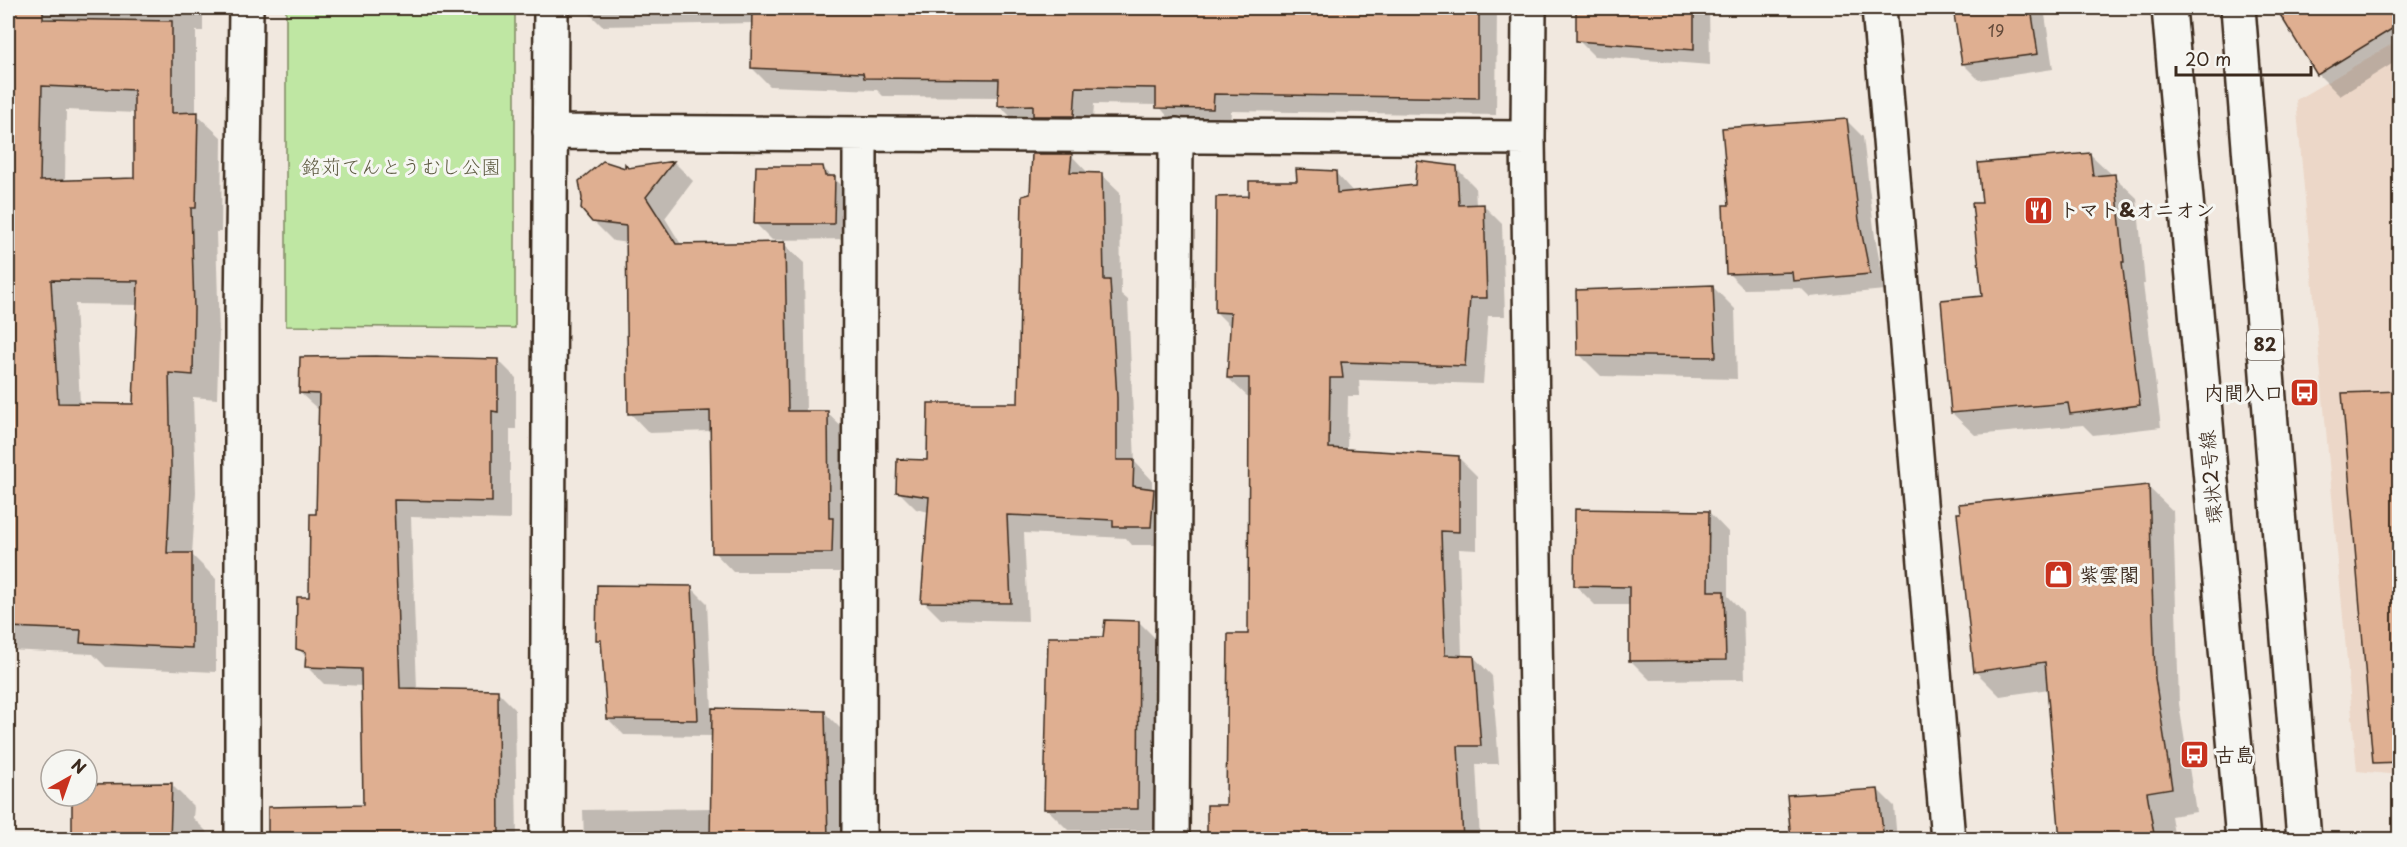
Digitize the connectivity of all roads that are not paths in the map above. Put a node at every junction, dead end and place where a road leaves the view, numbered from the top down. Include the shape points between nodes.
1 (246, 8) edge
2 (551, 8) edge
3 (1529, 8) edge
4 (1878, 8) edge
5 (2169, 8) edge
6 (2238, 8) edge
7 (550, 132) junction
8 (860, 134) junction
9 (1176, 135) junction
10 (1528, 138) junction
11 (242, 840) edge
12 (548, 840) edge
13 (859, 840) edge
14 (1172, 840) edge
15 (1539, 840) edge
16 (1948, 840) edge
17 (2243, 840) edge
18 (2304, 840) edge

1 - 11 street
2 - 7 street
3 - 10 street
4 - 16 street
5 - 17 street, 環状2号線
6 - 18 street, 82
7 - 8 street
7 - 12 street
8 - 9 street
8 - 13 street
9 - 10 street
9 - 14 street
10 - 15 street

